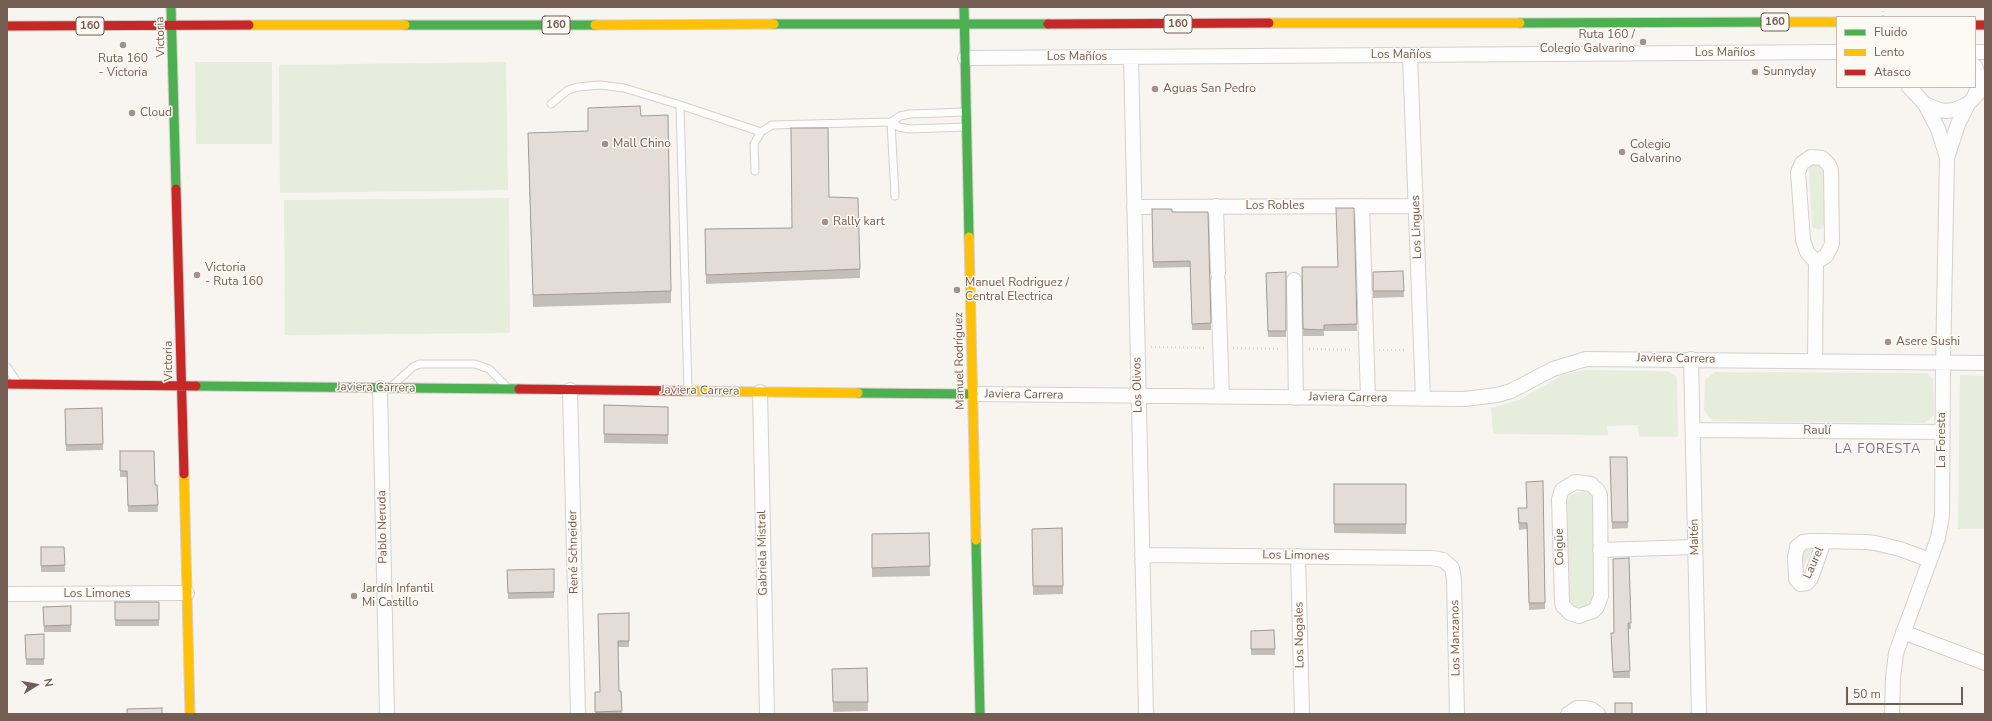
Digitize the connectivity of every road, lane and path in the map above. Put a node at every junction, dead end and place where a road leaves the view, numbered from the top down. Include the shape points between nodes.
1 (172, 7) edge
2 (964, 7) edge
3 (1836, 22) edge
4 (964, 25) junction
5 (7, 26) edge
6 (173, 26) junction
7 (1836, 52) edge
8 (1410, 55) junction
9 (1131, 57) junction
10 (965, 58) junction
11 (1976, 69) edge
12 (1985, 86) edge
13 (1912, 89) edge
14 (1971, 100) junction
15 (551, 104) dead end
16 (680, 104) junction
17 (1925, 104) junction
18 (966, 112) junction
19 (891, 122) junction
20 (966, 127) junction
21 (761, 132) junction
22 (1947, 158) junction
23 (754, 171) dead end
24 (895, 196) dead end
25 (1134, 206) junction
26 (1216, 206) junction
27 (1362, 206) junction
28 (1416, 206) junction
29 (1816, 262) junction
30 (1294, 280) dead end
31 (1691, 359) junction
32 (1815, 361) junction
33 (1943, 363) junction
34 (1985, 363) edge
35 (7, 367) edge
36 (7, 384) edge
37 (18, 384) junction
38 (182, 386) junction
39 (384, 388) junction
40 (509, 389) junction
41 (570, 390) junction
42 (688, 391) junction
43 (760, 392) junction
44 (973, 394) junction
45 (1139, 396) junction
46 (1222, 397) junction
47 (1296, 398) junction
48 (1368, 398) junction
49 (1424, 399) junction
50 (1693, 430) junction
51 (1942, 432) junction
52 (1824, 541) dead end
53 (1695, 547) junction
54 (1600, 550) junction
55 (1142, 555) junction
56 (1298, 556) junction
57 (1930, 560) junction
58 (1448, 564) joint
59 (187, 593) junction
60 (7, 594) edge
61 (1903, 632) junction
62 (1985, 663) edge
63 (190, 714) edge
64 (387, 714) edge
65 (578, 714) edge
66 (768, 714) edge
67 (980, 714) edge
68 (1146, 714) edge
69 (1302, 714) edge
70 (1458, 714) edge
71 (1568, 714) edge
72 (1598, 714) edge
73 (1699, 714) edge
74 (1879, 714) edge
75 (1892, 714) edge

1 - 6 main road, Victoria
2 - 4 main road, Manuel Rodríguez
3 - 4 main road, 160
4 - 6 main road, 160
4 - 10 main road, Manuel Rodríguez
5 - 6 main road, 160
6 - 38 main road, Victoria
7 - 8 street, Los Mañíos
8 - 9 street, Los Mañíos
8 - 28 street, Los Lingues
9 - 10 street, Los Mañíos
9 - 25 street, Los Olivos
10 - 18 main road, Manuel Rodríguez
11 - 14 street, La Foresta via 1979,84
12 - 14 street, La Foresta
13 - 17 street, La Foresta
14 - 17 street, La Foresta via 1954,110 1946,111
14 - 22 street, La Foresta via 1958,124
15 - 16 lane via 568,90 600,85 624,88
16 - 21 lane
16 - 42 lane
17 - 22 street, La Foresta via 1938,129
18 - 19 lane via 910,114 900,116
18 - 20 main road, Manuel Rodríguez
19 - 20 lane via 910,129
19 - 21 lane via 779,124
19 - 24 lane
20 - 44 main road, Manuel Rodríguez
21 - 23 lane via 754,144
22 - 33 street, La Foresta
25 - 26 street, Los Robles
25 - 45 street, Los Olivos
26 - 27 street, Los Robles
26 - 46 street
27 - 28 street, Los Robles
27 - 48 street
28 - 49 street, Los Lingues
29 - 29 street via 1828,253 1832,239 1831,170 1826,161 1817,157 1804,160 1798,172 1803,240 1807,252
29 - 32 street
30 - 47 street
31 - 32 street, Javiera Carrera
31 - 49 street, Javiera Carrera via 1586,359 1553,369 1497,395 1481,398
31 - 50 street, Maitén
32 - 33 street, Javiera Carrera
33 - 34 street, Javiera Carrera
33 - 51 street, La Foresta
35 - 37 lane
36 - 37 main road, Javiera Carrera
37 - 38 main road, Javiera Carrera
38 - 39 main road, Javiera Carrera
38 - 59 main road, Victoria
39 - 40 main road, Javiera Carrera
39 - 40 lane via 416,365 475,364 489,369
39 - 64 street, Pablo Neruda
40 - 41 main road, Javiera Carrera
41 - 42 main road, Javiera Carrera
41 - 65 street, René Schneider
42 - 43 main road, Javiera Carrera
43 - 44 main road, Javiera Carrera
43 - 66 street, Gabriela Mistral
44 - 45 street, Javiera Carrera
44 - 67 main road, Manuel Rodríguez
45 - 46 street, Javiera Carrera
45 - 55 street, Los Olivos
46 - 47 street, Javiera Carrera
47 - 48 street, Javiera Carrera
48 - 49 street, Javiera Carrera
50 - 51 street, Raulí
50 - 53 street, Maitén
51 - 57 street, La Foresta via 1942,516
52 - 57 street, Laurel via 1884,544
53 - 54 street
53 - 73 street, Maitén
54 - 54 street, Coigüe via 1600,602 1589,614 1579,616 1570,613 1562,602 1559,499 1562,490 1570,484 1586,482 1598,491
55 - 56 street, Los Limones
55 - 68 street, Los Olivos
56 - 58 street, Los Limones via 1438,558
56 - 69 street, Los Nogales
57 - 61 street, La Foresta
58 - 70 street, Los Manzanos via 1454,573
59 - 60 street, Los Limones
59 - 63 main road, Victoria
61 - 62 street
61 - 75 street, La Foresta via 1893,665
71 - 72 street via 1577,708 1584,708 1592,709
74 - 75 street

